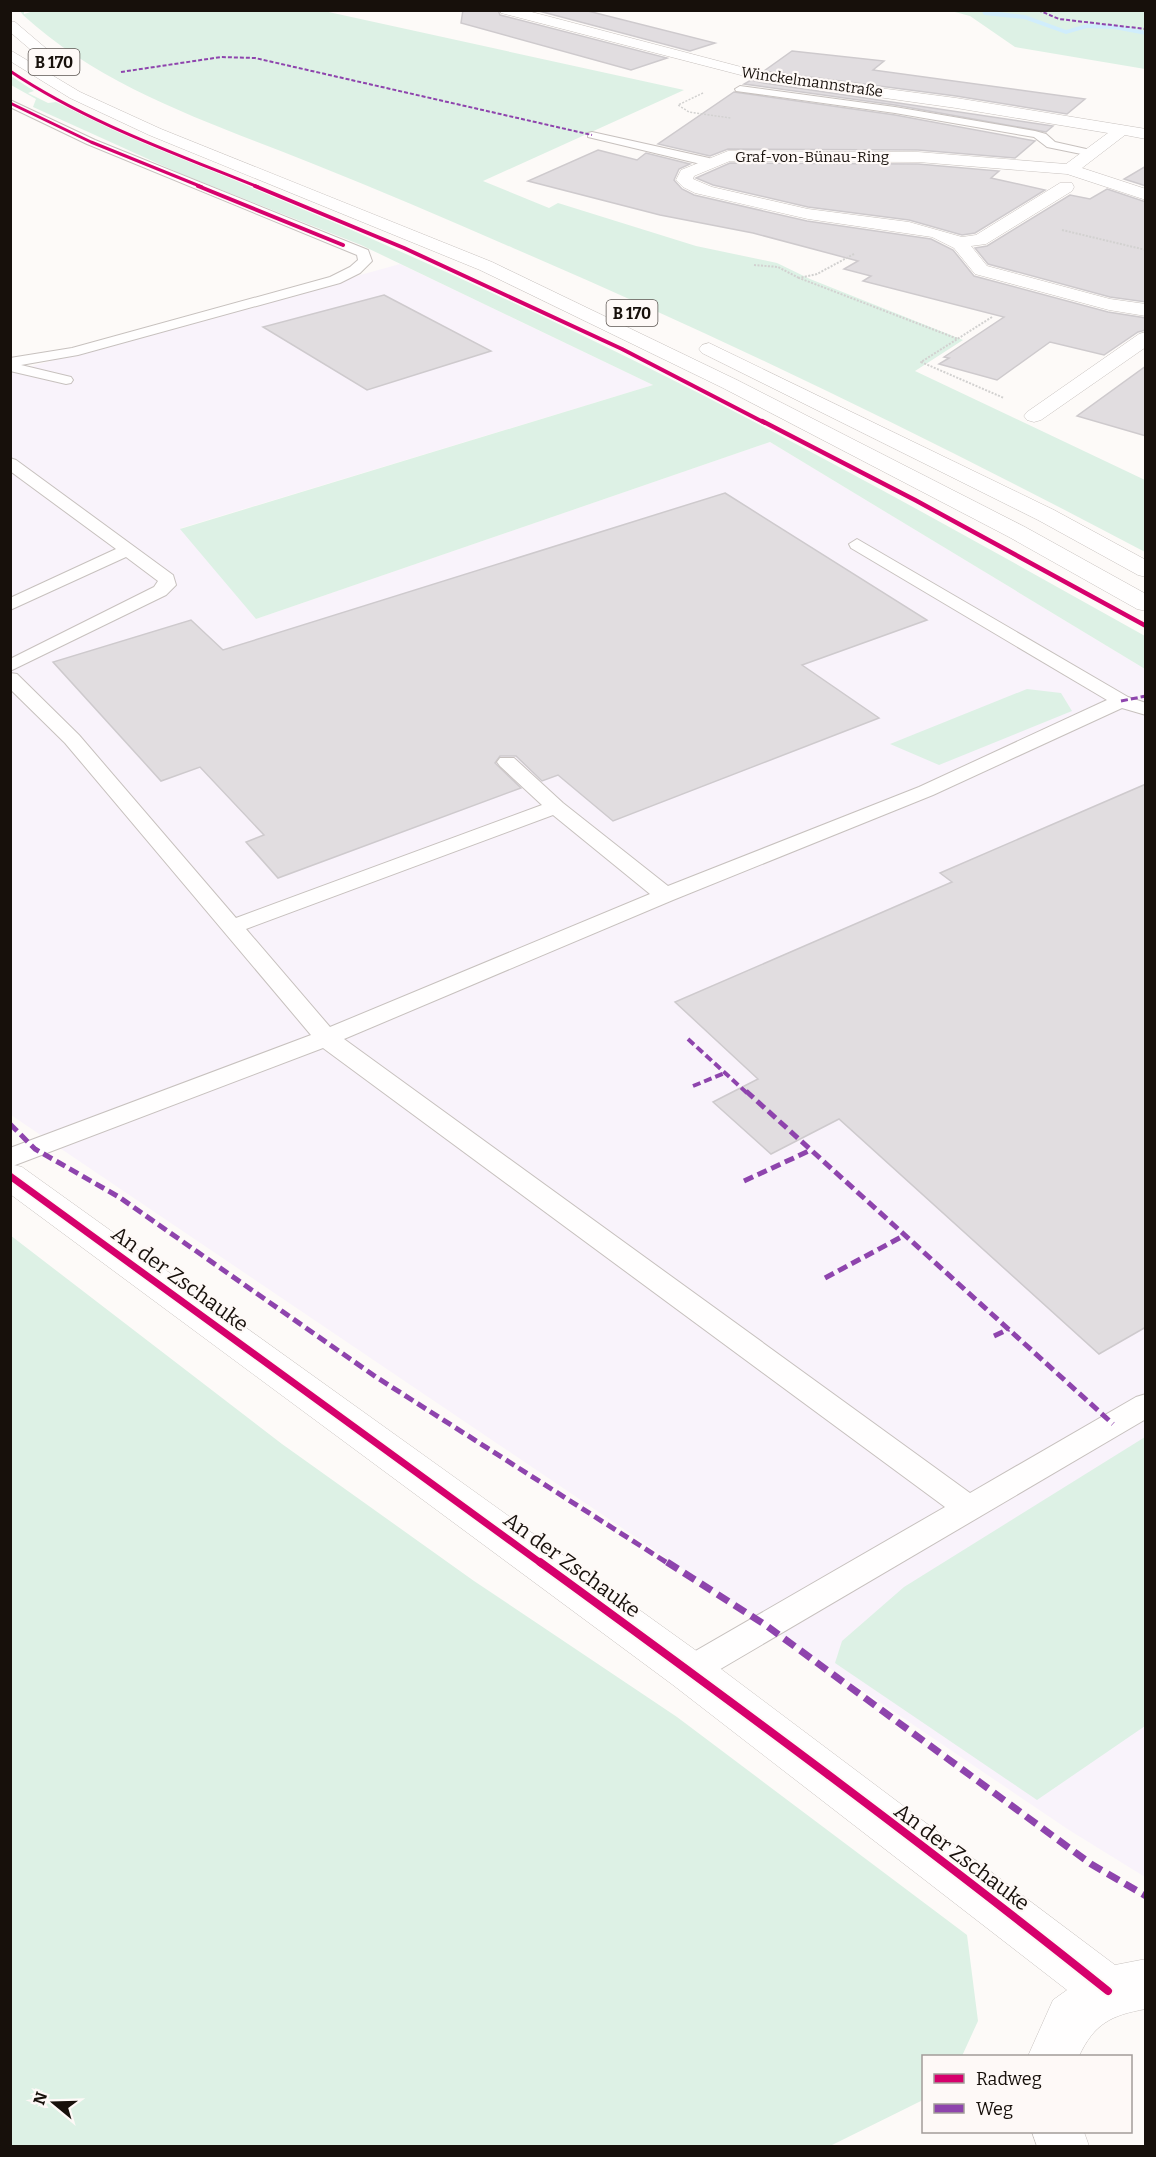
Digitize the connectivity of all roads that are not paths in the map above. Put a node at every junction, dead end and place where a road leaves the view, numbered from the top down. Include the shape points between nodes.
1 (506, 10) edge
2 (10, 25) edge
3 (10, 54) edge
4 (66, 69) dead end
5 (104, 88) dead end
6 (740, 89) dead end
7 (10, 103) edge
8 (1123, 129) junction
9 (1146, 134) edge
10 (592, 135) dead end
11 (1091, 153) junction
12 (709, 162) junction
13 (1070, 169) junction
14 (1066, 187) dead end
15 (1146, 195) edge
16 (960, 242) junction
17 (512, 258) dead end
18 (1146, 310) edge
19 (1146, 338) edge
20 (696, 343) dead end
21 (10, 362) edge
22 (10, 366) edge
23 (66, 380) dead end
24 (1036, 414) road end
25 (10, 463) edge
26 (857, 544) dead end
27 (127, 550) junction
28 (1146, 570) edge
29 (1146, 604) edge
30 (10, 605) edge
31 (10, 666) edge
32 (10, 678) edge
33 (1120, 701) junction
34 (1146, 709) edge
35 (507, 762) dead end
36 (556, 807) junction
37 (665, 895) junction
38 (232, 927) junction
39 (326, 1038) junction
40 (10, 1158) edge
41 (10, 1176) edge
42 (1146, 1405) edge
43 (968, 1508) junction
44 (689, 1671) junction
45 (1127, 1987) edge
46 (1053, 2055) edge

1 - 8 street, Winckelmannstraße via 746,73
2 - 4 street, B 170
3 - 29 street, B 170 via 75,95 155,132 486,266 730,384 1017,532
5 - 17 street via 184,125
6 - 11 lane via 1035,134 1051,145
7 - 21 lane via 91,142 363,254 364,261 335,280 74,352
8 - 9 street, Winckelmannstraße
8 - 11 street
10 - 12 lane
11 - 13 street
12 - 13 street, Graf-von-Bünau-Ring via 745,155 918,157
12 - 16 street, Graf-von-Bünau-Ring via 687,173 684,180 717,193 817,216 904,227
13 - 15 street, Graf-von-Bünau-Ring
14 - 16 street via 980,240
16 - 18 street via 981,270
19 - 24 street
20 - 28 street via 1046,515
22 - 23 lane
25 - 27 lane
26 - 33 lane
27 - 30 lane
27 - 31 lane via 167,579 167,585
32 - 38 lane via 72,739
33 - 34 lane
33 - 37 lane via 926,791
35 - 36 lane
36 - 37 lane
36 - 38 lane
37 - 39 lane
38 - 39 lane
39 - 40 lane
39 - 43 lane
41 - 44 street, An der Zschauke
42 - 43 lane
43 - 44 lane
44 - 45 street, An der Zschauke via 1034,1932
45 - 46 street via 1071,2018

